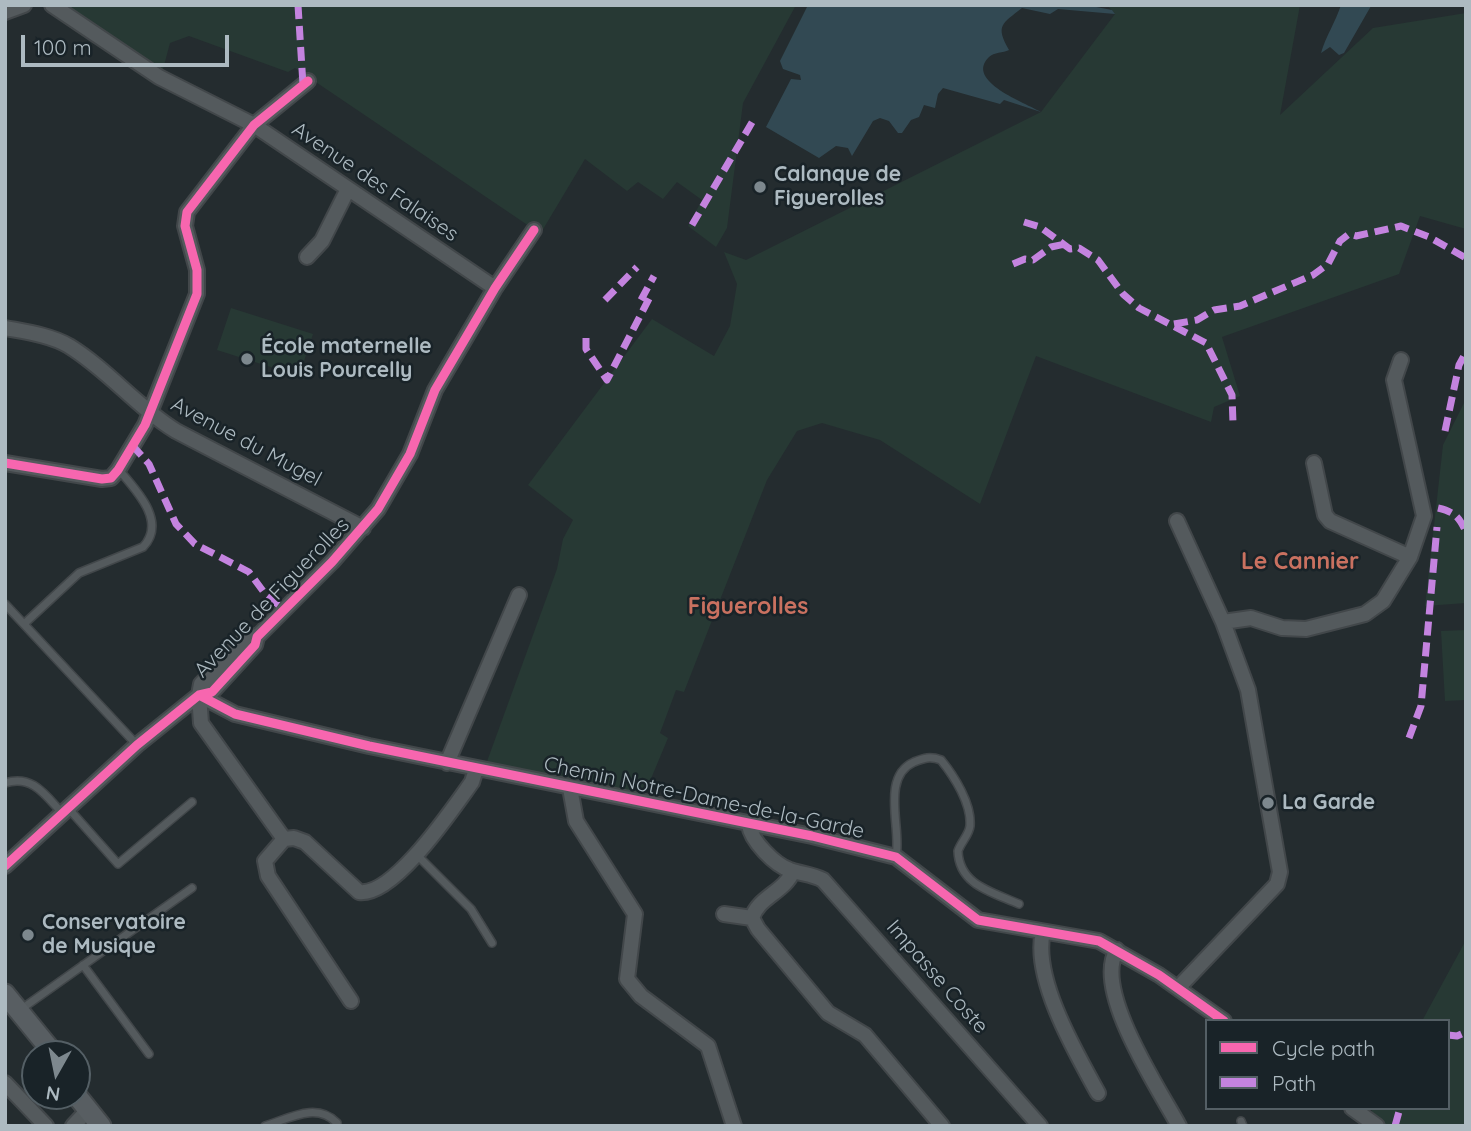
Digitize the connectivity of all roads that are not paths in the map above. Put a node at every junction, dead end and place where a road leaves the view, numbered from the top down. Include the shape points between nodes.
1 (24, 5) edge
2 (52, 5) edge
3 (5, 12) edge
4 (308, 81) dead end
5 (254, 125) junction
6 (348, 189) junction
7 (534, 230) dead end
8 (307, 257) dead end
9 (495, 288) junction
10 (5, 328) edge
11 (1401, 360) dead end
12 (149, 412) junction
13 (5, 463) edge
14 (1314, 463) dead end
15 (118, 470) junction
16 (1177, 521) dead end
17 (363, 528) junction
18 (1410, 556) junction
19 (519, 595) dead end
20 (5, 604) edge
21 (1223, 622) junction
22 (23, 624) junction
23 (199, 695) junction
24 (137, 745) junction
25 (447, 763) junction
26 (476, 769) junction
27 (5, 783) edge
28 (570, 788) junction
29 (192, 802) dead end
30 (66, 812) junction
31 (749, 825) junction
32 (284, 839) junction
33 (418, 856) junction
34 (896, 857) junction
35 (5, 866) edge
36 (793, 871) junction
37 (192, 888) dead end
38 (1019, 904) dead end
39 (724, 914) dead end
40 (752, 918) junction
41 (1043, 932) junction
42 (492, 943) dead end
43 (1117, 950) junction
44 (83, 965) junction
45 (1178, 988) junction
46 (5, 994) edge
47 (351, 1000) dead end
48 (19, 1011) junction
49 (1221, 1019) edge
50 (43, 1040) edge
51 (149, 1054) dead end
52 (5, 1083) edge
53 (1098, 1093) dead end
54 (1355, 1110) edge
55 (88, 1111) edge
56 (337, 1123) dead end
57 (46, 1126) edge
58 (73, 1126) edge
59 (265, 1126) edge
60 (734, 1126) edge
61 (942, 1126) edge
62 (1040, 1126) edge
63 (1178, 1126) edge
64 (1377, 1126) edge

1 - 3 street
2 - 5 street, Avenue des Falaises via 159,77
4 - 5 street
5 - 6 street, Avenue des Falaises
5 - 12 street via 187,212 185,226 197,270 197,294
6 - 8 street via 322,241
6 - 9 street, Avenue des Falaises
7 - 9 street, Avenue de Figuerolles
9 - 17 street, Avenue de Figuerolles via 435,390 410,454
10 - 12 street, Avenue du Mugel via 68,345
11 - 18 street via 1394,380 1423,505 1422,529
12 - 15 street
12 - 17 street, Avenue du Mugel via 176,431
13 - 15 street via 102,480
14 - 18 street via 1329,521
15 - 22 lane via 153,518 155,530 150,540 73,577
16 - 21 street
17 - 23 street, Avenue de Figuerolles via 257,637 248,636 201,684
18 - 21 street via 1383,601 1365,614 1295,630 1251,618
19 - 25 street
20 - 22 lane
21 - 45 street via 1248,690 1280,872 1276,884
22 - 24 lane
23 - 24 street
23 - 25 street, Chemin Notre-Dame-de-la-Garde via 246,717
23 - 32 street via 201,723
24 - 30 street
25 - 26 street, Chemin Notre-Dame-de-la-Garde
26 - 28 street, Chemin Notre-Dame-de-la-Garde
26 - 33 street via 472,782
27 - 30 lane via 25,781 38,787
28 - 31 street, Chemin Notre-Dame-de-la-Garde
28 - 60 street via 576,821 635,914 627,979 641,996 708,1046
29 - 30 lane via 118,864
30 - 35 street
31 - 34 street, Chemin Notre-Dame-de-la-Garde
31 - 36 street, Impasse Coste via 776,862
32 - 33 street via 305,842 363,893
32 - 47 street via 265,862 268,876
33 - 42 lane via 471,909
34 - 38 lane via 899,840 894,810 901,774 909,764 933,757 941,760 953,775 970,821 958,851 965,875 975,885
34 - 41 street, Chemin Notre-Dame-de-la-Garde via 978,920
36 - 40 street via 789,882 755,908
36 - 62 street, Impasse Coste via 823,880
37 - 44 lane
39 - 40 street
40 - 61 street via 828,1013 864,1035
41 - 43 street, Chemin Notre-Dame-de-la-Garde via 1099,941
41 - 53 street via 1041,956 1048,985
43 - 45 street, Chemin Notre-Dame-de-la-Garde
43 - 63 street via 1110,974 1121,1016
44 - 48 lane
44 - 51 lane
45 - 49 street, Chemin Notre-Dame-de-la-Garde
46 - 48 street
48 - 50 street
52 - 57 street
54 - 64 street
55 - 58 street
56 - 59 lane via 315,1110

